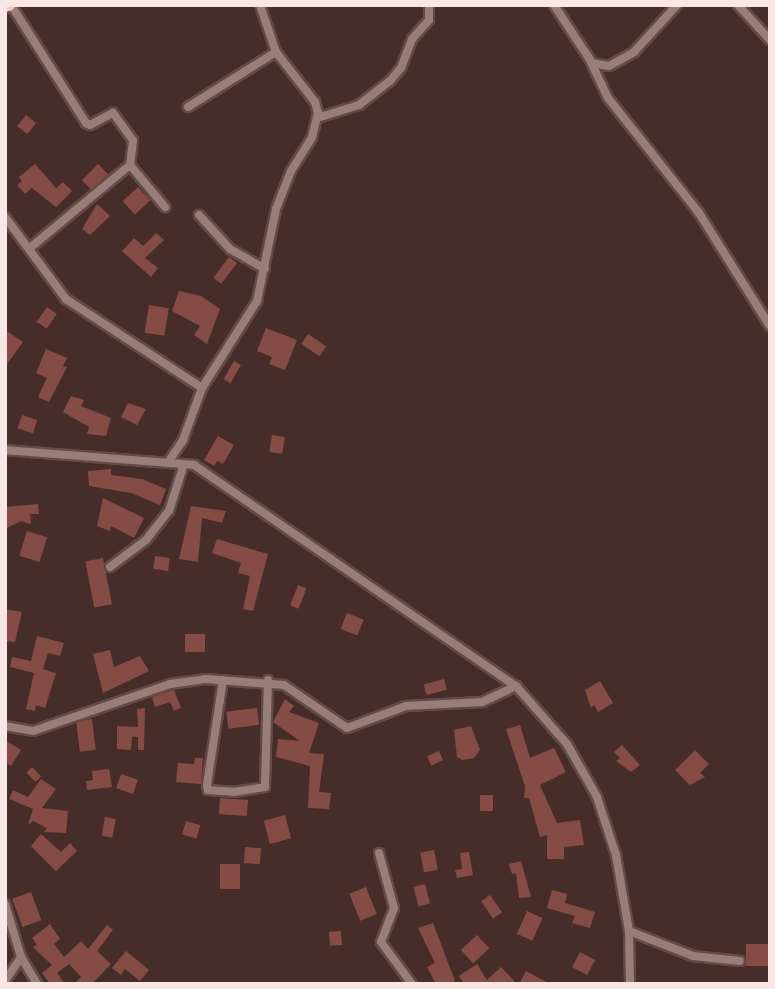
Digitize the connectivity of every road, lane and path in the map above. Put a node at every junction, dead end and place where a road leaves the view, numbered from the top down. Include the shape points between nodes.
1 (260, 5) edge
2 (429, 5) edge
3 (554, 5) edge
4 (677, 5) edge
5 (738, 5) edge
6 (8, 6) edge
7 (770, 40) edge
8 (276, 52) junction
9 (592, 63) junction
10 (188, 107) dead end
11 (317, 118) junction
12 (130, 164) junction
13 (165, 207) dead end
14 (199, 215) dead end
15 (5, 218) edge
16 (29, 249) junction
17 (265, 270) junction
18 (770, 326) edge
19 (202, 388) junction
20 (5, 450) edge
21 (169, 461) junction
22 (184, 464) junction
23 (110, 567) dead end
24 (223, 680) junction
25 (268, 680) junction
26 (516, 686) junction
27 (5, 726) edge
28 (379, 853) dead end
29 (5, 904) edge
30 (629, 932) junction
31 (21, 957) junction
32 (740, 961) dead end
33 (5, 981) edge
34 (37, 984) edge
35 (412, 984) edge
36 (629, 984) edge

1 - 8 street
2 - 11 street via 429,20 412,39 401,68 390,80 359,105
3 - 9 street
4 - 9 street via 634,52 609,66
5 - 7 street
6 - 12 street via 86,123 113,113 125,124 133,141
8 - 10 street
8 - 11 street via 315,102
9 - 18 street via 608,98 699,213
11 - 17 street via 312,137 283,187
12 - 13 street
12 - 16 street
14 - 17 street via 230,249
15 - 16 street
16 - 19 street via 66,299
17 - 19 street via 250,315
19 - 21 street via 183,440
20 - 21 street
21 - 22 street
22 - 23 street via 180,487 165,517 146,540
22 - 26 street via 220,479
24 - 25 street
24 - 25 street via 207,785 208,790 234,792 265,787
24 - 27 street via 170,684 33,731
25 - 26 street via 305,696 347,728 406,706 482,702
26 - 30 street via 567,744 597,797 616,855
28 - 35 street via 394,908 382,942
29 - 31 street
30 - 32 street via 693,956
30 - 36 street
31 - 33 street
31 - 34 street

